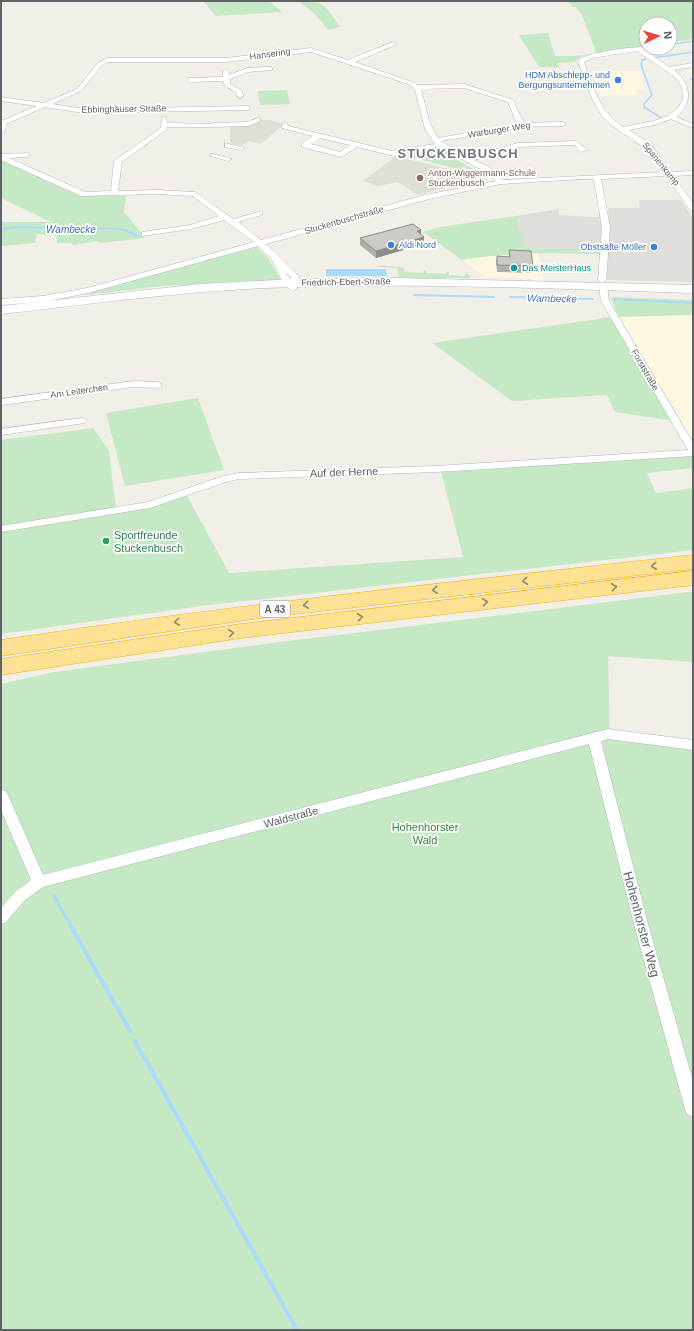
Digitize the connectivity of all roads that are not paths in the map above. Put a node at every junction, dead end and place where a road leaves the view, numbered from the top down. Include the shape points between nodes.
1 (392, 44) dead end
2 (226, 60) junction
3 (350, 62) junction
4 (693, 65) edge
5 (666, 69) junction
6 (270, 70) dead end
7 (197, 72) dead end
8 (227, 79) junction
9 (189, 80) dead end
10 (196, 80) junction
11 (416, 87) junction
12 (691, 91) edge
13 (240, 96) dead end
14 (1, 98) edge
15 (44, 105) junction
16 (208, 108) junction
17 (248, 108) dead end
18 (164, 109) junction
19 (671, 117) junction
20 (258, 120) dead end
21 (2, 124) edge
22 (286, 124) dead end
23 (563, 124) dead end
24 (164, 125) junction
25 (210, 125) junction
26 (522, 126) junction
27 (693, 126) edge
28 (622, 129) junction
29 (1, 132) edge
30 (318, 136) junction
31 (439, 142) junction
32 (228, 145) dead end
33 (355, 145) junction
34 (241, 148) dead end
35 (584, 150) dead end
36 (26, 155) dead end
37 (215, 156) dead end
38 (1, 157) edge
39 (228, 159) dead end
40 (467, 160) junction
41 (693, 173) edge
42 (669, 174) junction
43 (596, 176) junction
44 (501, 182) junction
45 (114, 194) junction
46 (693, 208) edge
47 (259, 214) dead end
48 (228, 219) junction
49 (145, 234) dead end
50 (260, 243) junction
51 (292, 285) junction
52 (603, 286) junction
53 (693, 289) edge
54 (693, 295) edge
55 (1, 302) edge
56 (1, 310) edge
57 (1, 313) edge
58 (158, 385) dead end
59 (1, 402) edge
60 (82, 421) dead end
61 (1, 432) edge
62 (693, 452) edge
63 (1, 529) edge
64 (693, 562) edge
65 (693, 578) edge
66 (77, 635) junction
67 (1, 639) edge
68 (150, 644) junction
69 (1, 648) edge
70 (1, 667) edge
71 (1, 677) edge
72 (594, 738) junction
73 (693, 745) edge
74 (1, 795) edge
75 (39, 882) junction
76 (1, 918) edge
77 (693, 1109) edge

1 - 3 street
2 - 3 street, Hansering via 304,50
2 - 8 street
2 - 15 street, Hansering via 106,60 79,90
3 - 11 street, Hansering via 405,80
4 - 5 street
5 - 12 street
5 - 28 street, Spanenkamp via 639,49 583,58 581,62 601,112
6 - 8 street via 247,70
7 - 10 street
8 - 10 street
8 - 13 street via 227,85 239,91
9 - 10 street
11 - 26 street via 464,86 511,101
11 - 31 street via 431,134
12 - 19 street via 685,106
14 - 15 street, Ebbinghäuser Straße
15 - 18 street, Ebbinghäuser Straße via 84,111
15 - 21 street, Hansering
16 - 17 street, Ebbinghäuser Straße
16 - 18 street, Ebbinghäuser Straße
16 - 25 street
18 - 24 street
19 - 27 street
19 - 28 street
20 - 25 street via 248,124
21 - 29 street, Hansering
22 - 30 street via 284,127
23 - 26 street, Warburger Weg
24 - 25 street
24 - 45 street via 164,129 118,160
26 - 31 street, Warburger Weg
28 - 42 street, Spanenkamp via 644,142
30 - 33 street
30 - 33 street via 305,146 341,155
31 - 33 street via 394,154
31 - 40 street
32 - 34 street
35 - 40 street, Warburger Weg via 576,143 518,145
36 - 38 street
37 - 39 street
38 - 45 street via 80,193
40 - 44 street via 494,175
41 - 42 street, Stuckenbuschstraße
42 - 43 street, Stuckenbuschstraße
42 - 46 street, Spanenkamp
43 - 44 street, Stuckenbuschstraße
43 - 52 street, Forststraße via 606,228
44 - 50 street, Stuckenbuschstraße via 428,197
45 - 48 street via 188,193 200,197
47 - 48 street
48 - 49 street
48 - 50 street
50 - 51 street via 275,258
50 - 55 street, Stuckenbuschstraße via 88,290
51 - 52 main road, Friedrich-Ebert-Straße
51 - 56 main road, Friedrich-Ebert-Straße via 201,288
51 - 57 main road, Friedrich-Ebert-Straße via 167,295
52 - 53 main road, Friedrich-Ebert-Straße
52 - 54 main road, Friedrich-Ebert-Straße
52 - 62 street, Forststraße via 605,301
58 - 59 street, Am Leiterchen via 134,384
60 - 61 street
62 - 63 street, Auf der Herne via 436,469 240,476 227,478 150,505
64 -> 66 highway, A 43 via 357,598
68 -> 65 highway, A 43
66 - 67 highway via 48,633
66 - 69 highway, A 43
68 - 70 highway, A 43
68 - 71 highway via 83,664
72 - 73 street, Waldstraße via 608,734
72 - 75 street, Waldstraße
72 - 77 street, Hohenhorster Weg via 641,924
74 - 75 street
75 - 76 street, Waldstraße via 20,896

